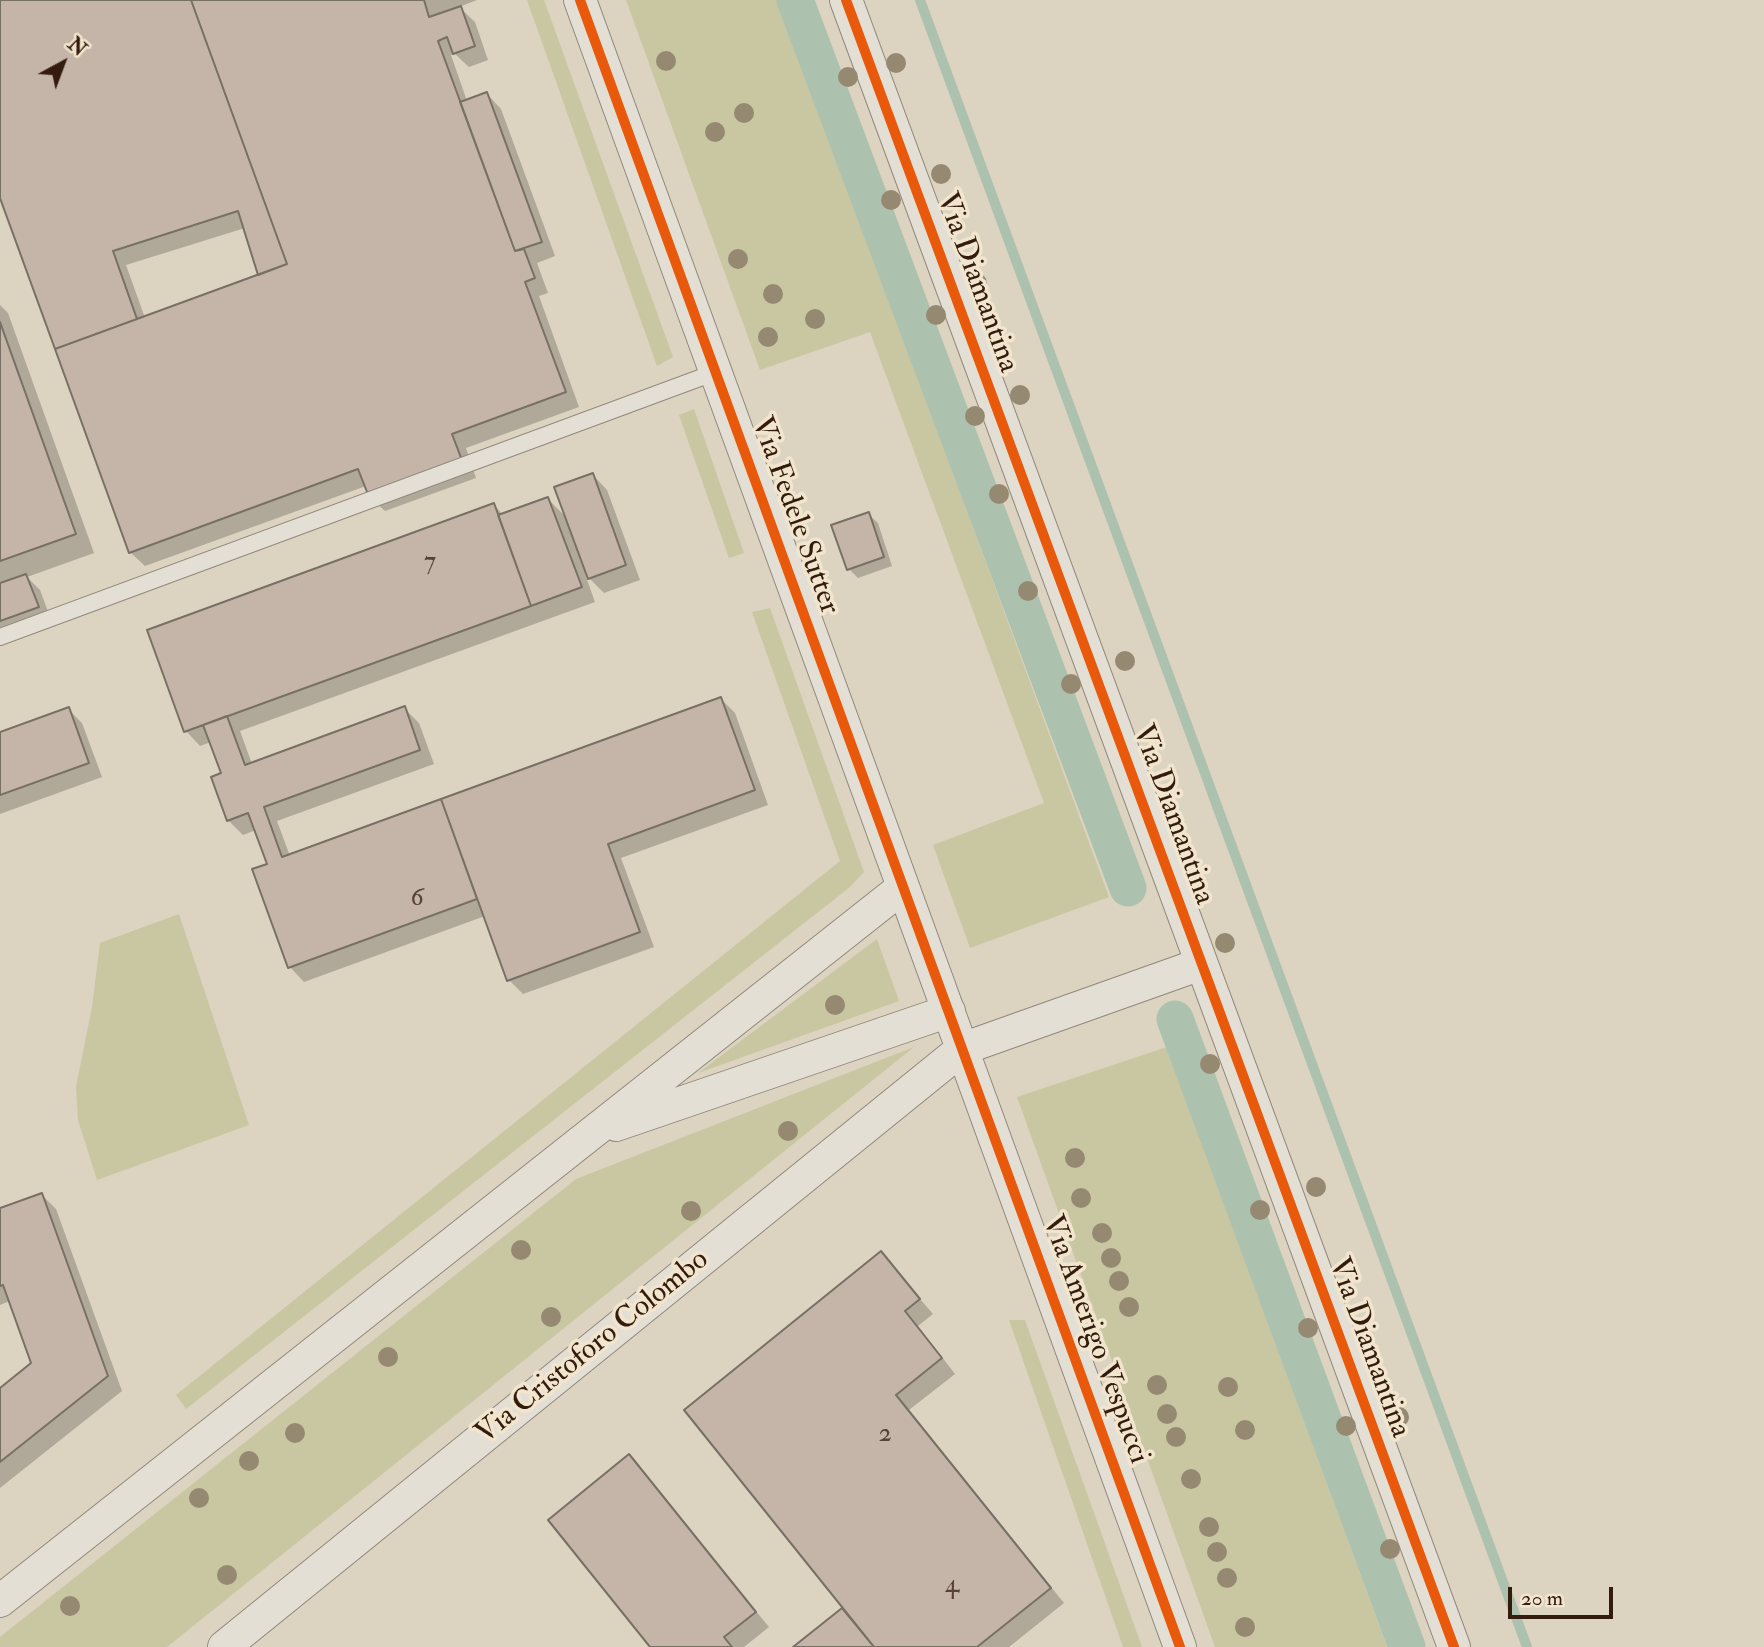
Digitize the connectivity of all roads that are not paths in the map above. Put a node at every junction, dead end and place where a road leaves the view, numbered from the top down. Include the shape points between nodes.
1 (580, 0) edge
2 (846, 0) edge
3 (716, 372) junction
4 (0, 637) edge
5 (903, 887) junction
6 (1201, 964) junction
7 (949, 1011) junction
8 (962, 1049) junction
9 (592, 1133) junction
10 (0, 1601) edge
11 (224, 1647) edge
12 (1180, 1647) edge
13 (1454, 1647) edge

1 - 3 street, Via Fedele Sutter
2 - 6 street, Via Diamantina
3 - 4 lane
3 - 5 street, Via Fedele Sutter
5 - 7 street, Via Fedele Sutter
5 - 9 street
6 - 8 street
6 - 13 street, Via Diamantina
7 - 8 street, Via Fedele Sutter
7 - 9 street
8 - 11 street, Via Cristoforo Colombo
8 - 12 street, Via Amerigo Vespucci
9 - 10 street

